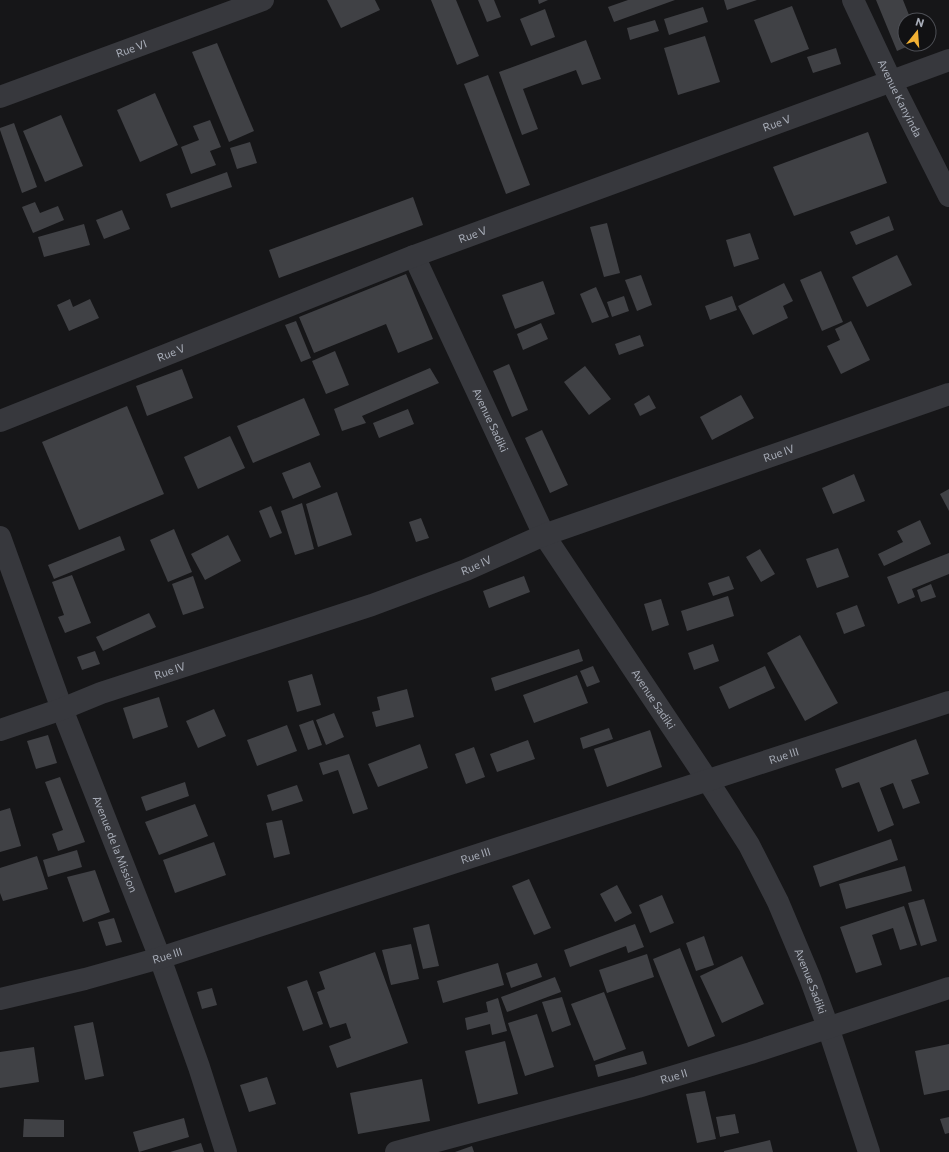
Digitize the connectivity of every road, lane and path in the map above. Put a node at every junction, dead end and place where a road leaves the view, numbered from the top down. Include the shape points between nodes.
1 (263, 0) edge
2 (853, 0) edge
3 (949, 60) edge
4 (891, 81) junction
5 (0, 97) edge
6 (949, 196) edge
7 (414, 256) junction
8 (949, 394) edge
9 (0, 421) edge
10 (544, 535) junction
11 (0, 537) edge
12 (949, 702) edge
13 (62, 709) junction
14 (0, 730) edge
15 (708, 781) junction
16 (160, 958) junction
17 (949, 988) edge
18 (0, 999) edge
19 (828, 1027) junction
20 (226, 1152) edge
21 (396, 1152) edge
22 (869, 1152) edge

1 - 5 street, Rue VI
2 - 4 street, Avenue Kanyinda
3 - 4 street, Rue V
4 - 6 street, Avenue Kanyinda
4 - 7 street, Rue V
7 - 9 street, Rue V
7 - 10 street, Avenue Sadiki
8 - 10 street, Rue IV
10 - 13 street, Rue IV via 466,570 379,602 101,693
10 - 15 street, Avenue Sadiki
11 - 13 street, Avenue de la Mission
12 - 15 street, Rue III
13 - 14 street, Rue IV
13 - 16 street, Avenue de la Mission
15 - 16 street, Rue III
15 - 19 street, Avenue Sadiki via 749,845 778,902
16 - 18 street, Rue III
16 - 20 street, Avenue de la Mission
17 - 19 street, Rue II
19 - 21 street, Rue II via 638,1087
19 - 22 street, Avenue Sadiki

